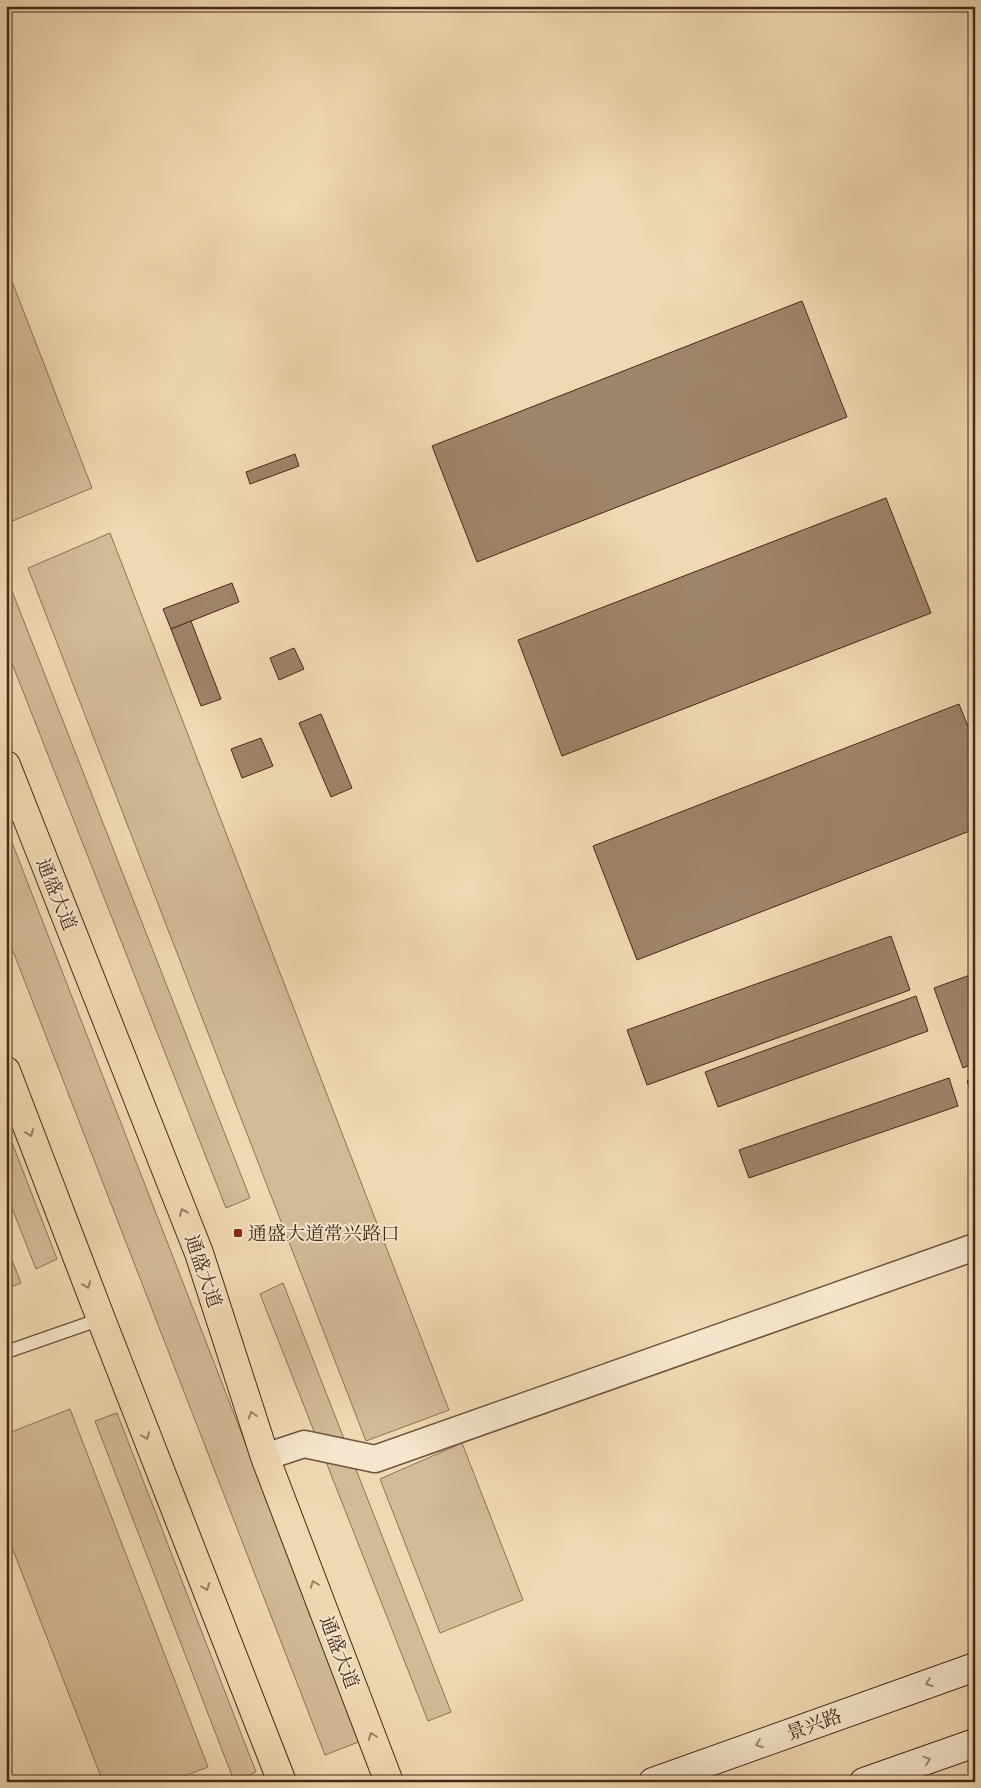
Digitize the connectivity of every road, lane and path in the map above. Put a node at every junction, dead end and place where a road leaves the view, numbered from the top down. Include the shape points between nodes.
1 (6, 765) edge
2 (6, 1071) edge
3 (975, 1247) edge
4 (101, 1319) junction
5 (6, 1352) edge
6 (265, 1457) junction
7 (975, 1667) edge
8 (975, 1743) edge
9 (282, 1782) edge
10 (389, 1782) edge
11 (653, 1782) edge
12 (864, 1782) edge

6 -> 1 main road, 通盛大道 via 199,1253
2 -> 4 main road
3 - 6 street via 376,1459 304,1444
4 - 5 lane
4 -> 9 main road
10 -> 6 main road, 通盛大道
7 -> 11 main road, 景兴路
12 -> 8 main road

